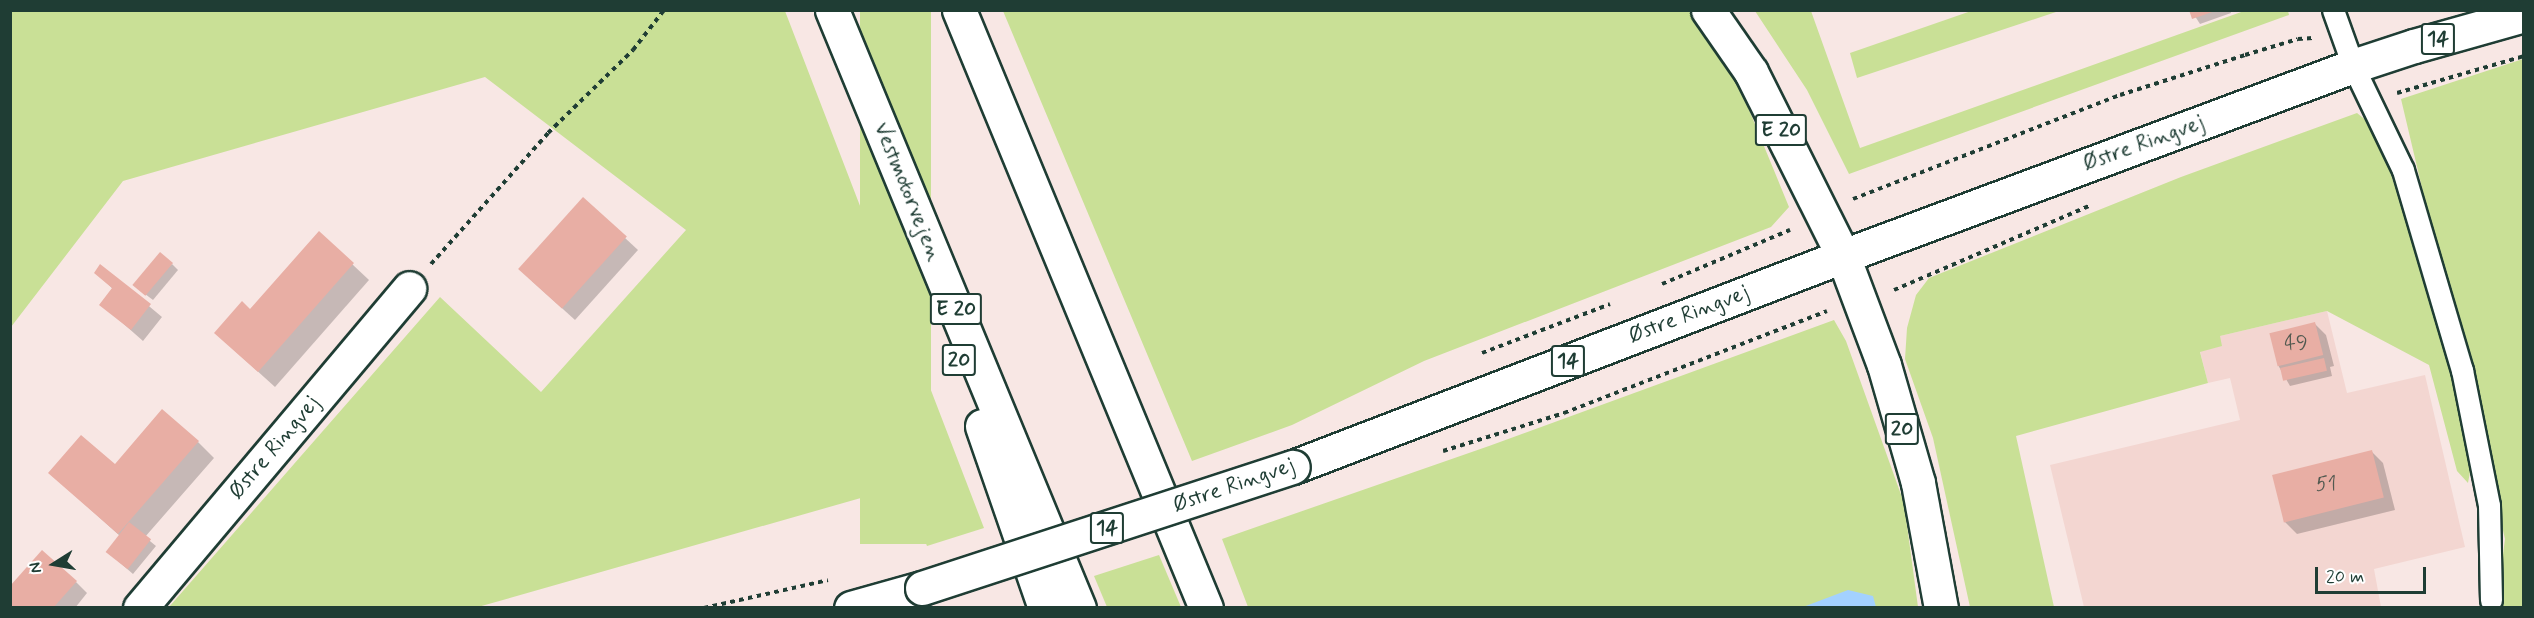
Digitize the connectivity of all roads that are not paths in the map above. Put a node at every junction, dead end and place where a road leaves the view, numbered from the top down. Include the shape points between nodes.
1 (832, 10) edge
2 (959, 10) edge
3 (1708, 10) edge
4 (2333, 10) edge
5 (2523, 15) edge
6 (2354, 66) junction
7 (874, 113) junction
8 (1843, 256) junction
9 (409, 288) road end
10 (845, 593) edge
11 (2491, 600) dead end
12 (140, 608) edge
13 (1045, 608) edge
14 (1079, 608) edge
15 (1206, 608) edge
16 (1941, 608) edge

1 - 7 main road, Vestmotorvejen / E 20
2 - 15 main road
3 - 8 main road, E 20 via 1751,72
4 - 6 lane
5 - 6 main road, Østre Ringvej / 14
6 - 8 main road, Østre Ringvej / 14
6 - 11 lane via 2403,170 2462,370 2489,505
7 - 13 main road, 20
7 - 14 main road, Vestmotorvejen / E 20
8 - 10 main road, Østre Ringvej / 14, bridge via 1293,467 921,588
8 - 16 main road, 20 via 1884,365 1918,483
9 - 12 main road, Østre Ringvej

